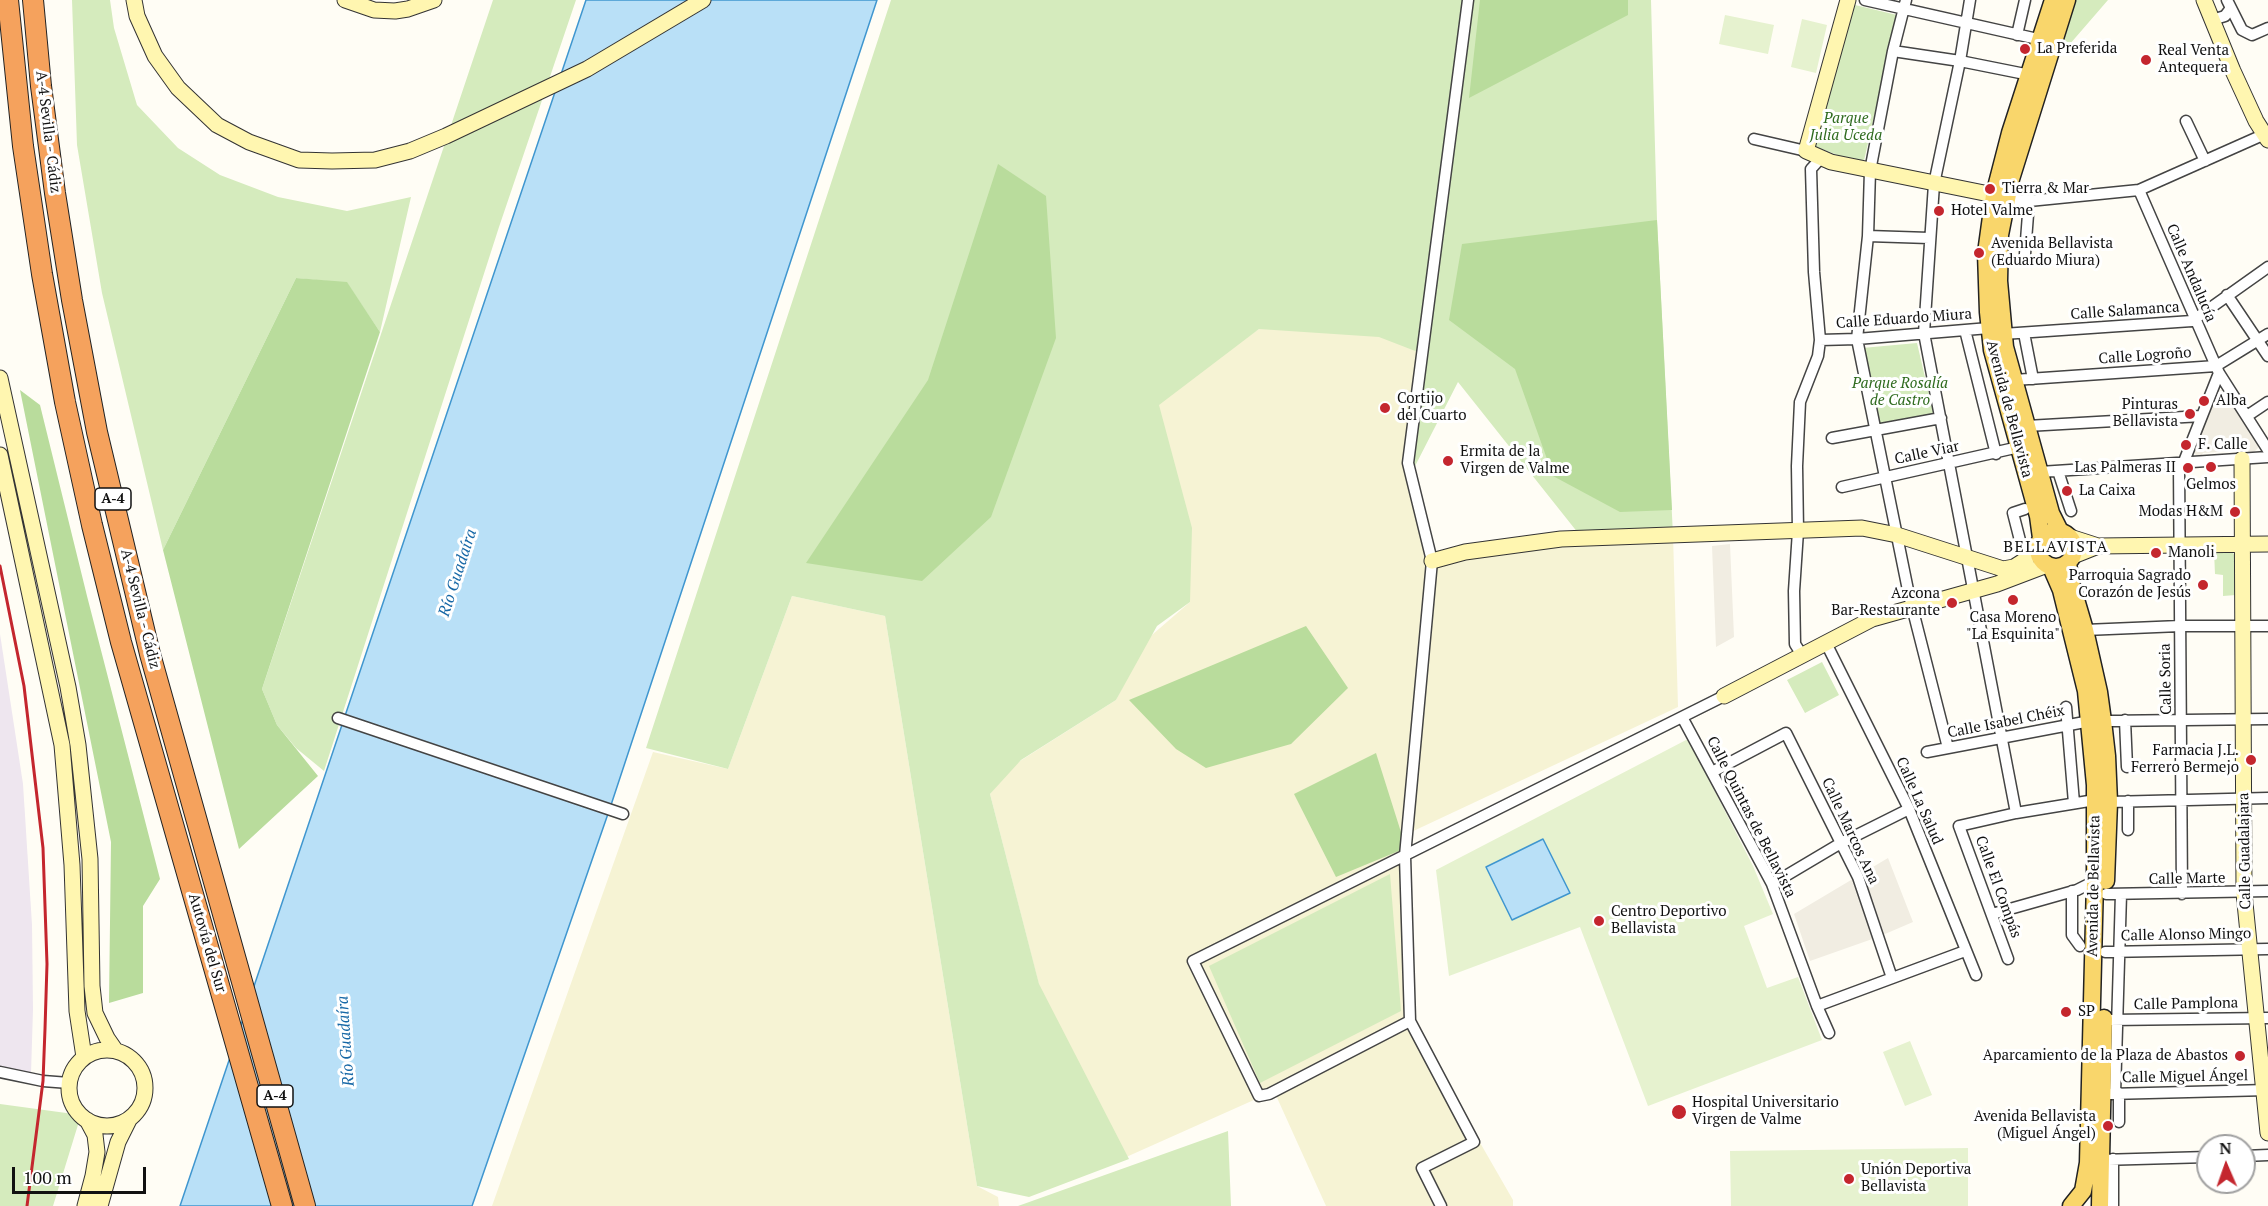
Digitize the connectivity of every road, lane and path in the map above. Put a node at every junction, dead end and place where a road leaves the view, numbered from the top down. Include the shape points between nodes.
1 (8, 0) edge
2 (33, 0) edge
3 (134, 0) edge
4 (345, 0) edge
5 (434, 0) edge
6 (703, 0) edge
7 (1468, 0) edge
8 (1848, 0) edge
9 (1865, 0) edge
10 (1970, 0) edge
11 (2025, 0) edge
12 (2053, 0) edge
13 (2067, 0) edge
14 (2204, 0) edge
15 (1905, 4) edge
16 (2229, 4) edge
17 (2212, 20) junction
18 (1965, 23) junction
19 (2268, 28) edge
20 (2017, 34) junction
21 (2042, 40) junction
22 (1893, 51) junction
23 (1960, 61) junction
24 (2030, 75) junction
25 (2186, 121) dead end
26 (2266, 137) edge
27 (1754, 139) dead end
28 (1806, 151) junction
29 (1826, 160) junction
30 (2205, 161) junction
31 (1870, 171) junction
32 (1934, 184) junction
33 (2139, 190) junction
34 (2000, 197) junction
35 (2030, 201) junction
36 (1868, 236) junction
37 (1929, 238) junction
38 (2025, 254) dead end
39 (2268, 267) edge
40 (2228, 296) junction
41 (2194, 319) junction
42 (1965, 330) junction
43 (1996, 331) junction
44 (1924, 333) junction
45 (2024, 333) junction
46 (2268, 334) edge
47 (1857, 339) junction
48 (1820, 340) junction
49 (2258, 341) junction
50 (2268, 356) edge
51 (2217, 370) junction
52 (0, 378) edge
53 (2033, 379) junction
54 (2014, 380) junction
55 (2268, 402) edge
56 (2202, 416) junction
57 (2247, 416) junction
58 (1941, 418) junction
59 (2027, 426) junction
60 (1874, 430) junction
61 (1832, 438) dead end
62 (2019, 447) junction
63 (2268, 450) edge
64 (1996, 454) junction
65 (0, 455) edge
66 (2268, 457) edge
67 (2242, 459) junction
68 (1950, 464) junction
69 (2181, 464) junction
70 (2058, 471) junction
71 (2040, 472) junction
72 (1885, 477) junction
73 (1842, 487) dead end
74 (2025, 509) dead end
75 (2072, 511) dead end
76 (1798, 531) junction
77 (2065, 534) junction
78 (1897, 535) junction
79 (2039, 542) junction
80 (2242, 544) junction
81 (2268, 544) edge
82 (2179, 545) junction
83 (2098, 546) junction
84 (1967, 556) junction
85 (2071, 559) junction
86 (2025, 560) junction
87 (1432, 561) junction
88 (2049, 566) junction
89 (1974, 592) junction
90 (1912, 608) junction
91 (2180, 626) junction
92 (2242, 626) junction
93 (2268, 626) edge
94 (2085, 630) junction
95 (1826, 643) junction
96 (1802, 655) junction
97 (1724, 696) joint
98 (2066, 707) dead end
99 (1682, 717) junction
100 (341, 719) dead end
101 (2181, 719) junction
102 (2268, 719) edge
103 (2125, 720) junction
104 (2242, 720) junction
105 (2096, 721) junction
106 (2069, 725) junction
107 (2002, 738) junction
108 (1948, 748) junction
109 (1927, 752) dead end
110 (2127, 767) dead end
111 (1712, 772) junction
112 (2268, 798) edge
113 (2183, 799) junction
114 (2244, 799) junction
115 (2102, 801) junction
116 (2128, 801) junction
117 (2074, 803) junction
118 (1909, 809) junction
119 (2016, 813) junction
120 (623, 814) dead end
121 (2128, 830) dead end
122 (1841, 843) junction
123 (1405, 856) junction
124 (185, 869) joint
125 (1772, 884) junction
126 (2107, 890) junction
127 (2072, 891) junction
128 (2268, 891) edge
129 (2244, 893) junction
130 (2182, 894) junction
131 (1992, 914) junction
132 (2080, 946) dead end
133 (2249, 949) junction
134 (2268, 949) edge
135 (1965, 951) junction
136 (2112, 952) junction
137 (2008, 959) dead end
138 (1976, 975) dead end
139 (1892, 978) junction
140 (1817, 1006) junction
141 (2262, 1018) edge
142 (2110, 1020) junction
143 (1410, 1021) junction
144 (1829, 1033) dead end
145 (116, 1051) junction
146 (84, 1057) junction
147 (0, 1072) edge
148 (69, 1083) junction
149 (2266, 1090) edge
150 (2112, 1094) junction
151 (130, 1118) junction
152 (87, 1120) junction
153 (2119, 1122) dead end
154 (2268, 1133) edge
155 (2196, 1157) edge
156 (2107, 1160) junction
157 (85, 1206) edge
158 (100, 1206) edge
159 (282, 1206) edge
160 (305, 1206) edge
161 (1441, 1206) edge
162 (2071, 1206) edge
163 (2100, 1206) edge
164 (2113, 1206) edge

1 - 124 highway, A-4 Sevilla - Cádiz / A-4 via 24,158 65,402 121,642
2 - 160 highway, A-4 Sevilla - Cádiz / A-4 via 55,193 97,432 150,654
3 - 6 street via 155,56 178,88 217,125 249,142 299,160 375,160 410,151 587,69
4 - 5 street via 374,10 395,11
7 - 87 street via 1408,463
8 - 28 street
9 - 15 street
10 - 18 street
11 - 20 street
12 - 21 main road, Avenida de Bellavista
13 - 34 main road, Avenida de Bellavista via 2011,179
14 - 17 street
15 - 18 street
15 - 22 street
16 - 17 street via 2225,16
16 - 19 street via 2241,30 2252,35
17 - 26 street
18 - 20 street
18 - 23 street
20 - 21 street
21 - 24 main road, Avenida de Bellavista
22 - 23 street
22 - 31 street
23 - 24 street
23 - 32 street
24 - 34 main road, Avenida de Bellavista via 2010,133
25 - 30 street
26 - 30 street
27 - 28 street
28 - 29 street
29 - 31 street
29 - 48 street via 1811,169
30 - 33 street
31 - 32 street
31 - 36 street
32 - 34 street
32 - 37 street
33 - 35 street
33 - 41 street, Calle Andalucía
34 - 35 street
34 - 43 main road, Avenida de Bellavista via 1986,253
35 - 38 street
36 - 37 street
36 - 47 street
37 - 44 street
39 - 40 street, Calle Salamanca
40 - 41 street, Calle Salamanca
40 - 49 street
41 - 45 street, Calle Salamanca
41 - 51 street, Calle Andalucía
42 - 43 street, Calle Eduardo Miura
42 - 44 street, Calle Eduardo Miura
42 - 64 street
43 - 45 street, Calle Salamanca
43 - 54 main road, Avenida de Bellavista
43 - 62 main road, Avenida de Bellavista via 1992,350
44 - 47 street, Calle Eduardo Miura
44 - 58 street
45 - 53 street
46 - 49 street, Calle Logroño
47 - 48 street, Calle Eduardo Miura
47 - 60 street
48 - 76 street via 1818,356 1800,402
49 - 50 street
49 - 51 street, Calle Logroño
51 - 53 street, Calle Logroño
51 - 56 street
51 - 57 street, Calle Andalucía
52 - 145 street via 78,745 90,859 92,986 96,1013
53 - 54 street, Calle Logroño
54 - 59 main road, Avenida de Bellavista
55 - 57 street
56 - 59 street
56 - 69 street
57 - 63 street, Calle Andalucía
58 - 60 street
58 - 68 street
59 - 71 main road, Avenida de Bellavista
60 - 61 street
60 - 72 street
62 - 64 street, Calle Viar
62 - 79 main road, Avenida de Bellavista via 2038,516
64 - 68 street, Calle Viar
65 - 146 street via 62,745 72,865 77,1011
66 - 67 street
67 - 69 street
67 - 80 street, Calle Guadalajara
68 - 72 street, Calle Viar
68 - 84 street
69 - 70 street
69 - 82 street, Calle Soria
70 - 71 street
70 - 75 street
71 - 77 main road, Avenida de Bellavista via 2051,513
72 - 73 street, Calle Viar
72 - 78 street
74 - 86 street via 2013,513
76 - 78 street via 1862,528
76 - 87 street via 1561,539 1465,552
76 - 96 street via 1795,644
77 - 79 main road via 2048,532
77 - 83 street
77 - 85 main road via 2074,546
78 - 84 street
78 - 90 street
79 - 86 street
79 - 88 main road via 2040,558
80 - 81 street
80 - 82 street
80 - 92 street, Calle Guadalajara
82 - 83 street
82 - 91 street, Calle Soria
83 - 85 street
84 - 86 street via 2003,569
84 - 89 street
85 - 88 main road via 2061,567
85 - 94 main road, Avenida de Bellavista via 2070,579
87 - 123 street
88 - 89 street
88 - 105 main road, Avenida de Bellavista via 2061,591
89 - 90 street
89 - 107 street
90 - 95 street via 1872,619
90 - 108 street
91 - 92 street
91 - 94 street
91 - 101 street, Calle Soria
92 - 93 street
92 - 104 street, Calle Guadalajara
94 - 105 main road, Avenida de Bellavista via 2099,692
95 - 96 street
95 - 118 street, Calle La Salud
96 - 97 street
97 - 99 street
98 - 106 street, Avenida de Bellavista
99 - 111 street, Calle Quintas de Bellavista
99 - 123 street
100 - 120 street
101 - 103 street, Calle Isabel Chéix
101 - 104 street, Calle Isabel Chéix
101 - 113 street, Calle Soria
102 - 104 street, Calle Isabel Chéix
103 - 105 street, Calle Isabel Chéix
103 - 110 street
104 - 114 street, Calle Guadalajara
105 - 106 street, Calle Isabel Chéix
105 - 115 main road, Avenida de Bellavista
106 - 107 street, Calle Isabel Chéix
106 - 117 street, Avenida de Bellavista
107 - 108 street, Calle Isabel Chéix
107 - 119 street
108 - 109 street, Calle Isabel Chéix
111 - 122 street, Calle Marcos Ana via 1786,733
111 - 125 street, Calle Quintas de Bellavista
112 - 114 street
113 - 114 street
113 - 116 street
113 - 130 street, Calle Soria
114 - 129 street, Calle Guadalajara
115 - 116 street
115 - 117 street
115 - 126 main road, Avenida de Bellavista
116 - 121 street
117 - 119 street
118 - 122 street
118 - 135 street, Calle La Salud
119 - 131 street, Calle El Compás via 1959,826
122 - 125 street
122 - 139 street, Calle Marcos Ana via 1858,877
123 - 143 street
123 - 143 street via 1193,961 1259,1096
124 - 159 highway, Autovía del Sur / A-4
125 - 140 street, Calle Quintas de Bellavista
126 - 127 street
126 - 130 street, Calle Marte
126 - 136 main road, Avenida de Bellavista
126 - 162 main road, Avenida de Bellavista via 2088,1163 2083,1191
127 - 131 street
127 - 132 street via 2072,935
128 - 129 street, Calle Marte
129 - 130 street, Calle Marte
129 - 133 street, Calle Guadalajara
131 - 137 street, Calle El Compás
133 - 134 street, Calle Alonso Mingo
133 - 136 street, Calle Alonso Mingo
133 - 141 street, Calle Guadalajara
135 - 138 street, Calle La Salud
135 - 139 street
136 - 142 main road, Avenida de Bellavista
139 - 140 street
140 - 144 street, Calle Quintas de Bellavista
141 - 142 street, Calle Pamplona
141 - 149 street, Calle Guadalajara
142 - 150 main road, Avenida de Bellavista
143 - 161 street via 1474,1142 1422,1168
145 - 146 street via 108,1049
145 - 151 street via 136,1062 146,1086 140,1108
146 - 148 street via 73,1070
147 - 148 street
148 - 152 street via 74,1107
149 - 150 street, Calle Miguel Ángel
149 - 154 street, Calle Guadalajara
150 - 153 street
150 - 156 main road, Avenida de Bellavista
151 - 152 street via 108,1126
151 - 158 street via 118,1142
152 - 157 street via 95,1135 97,1152
155 - 156 street
156 - 163 main road, Avenida de Bellavista
156 - 164 street

